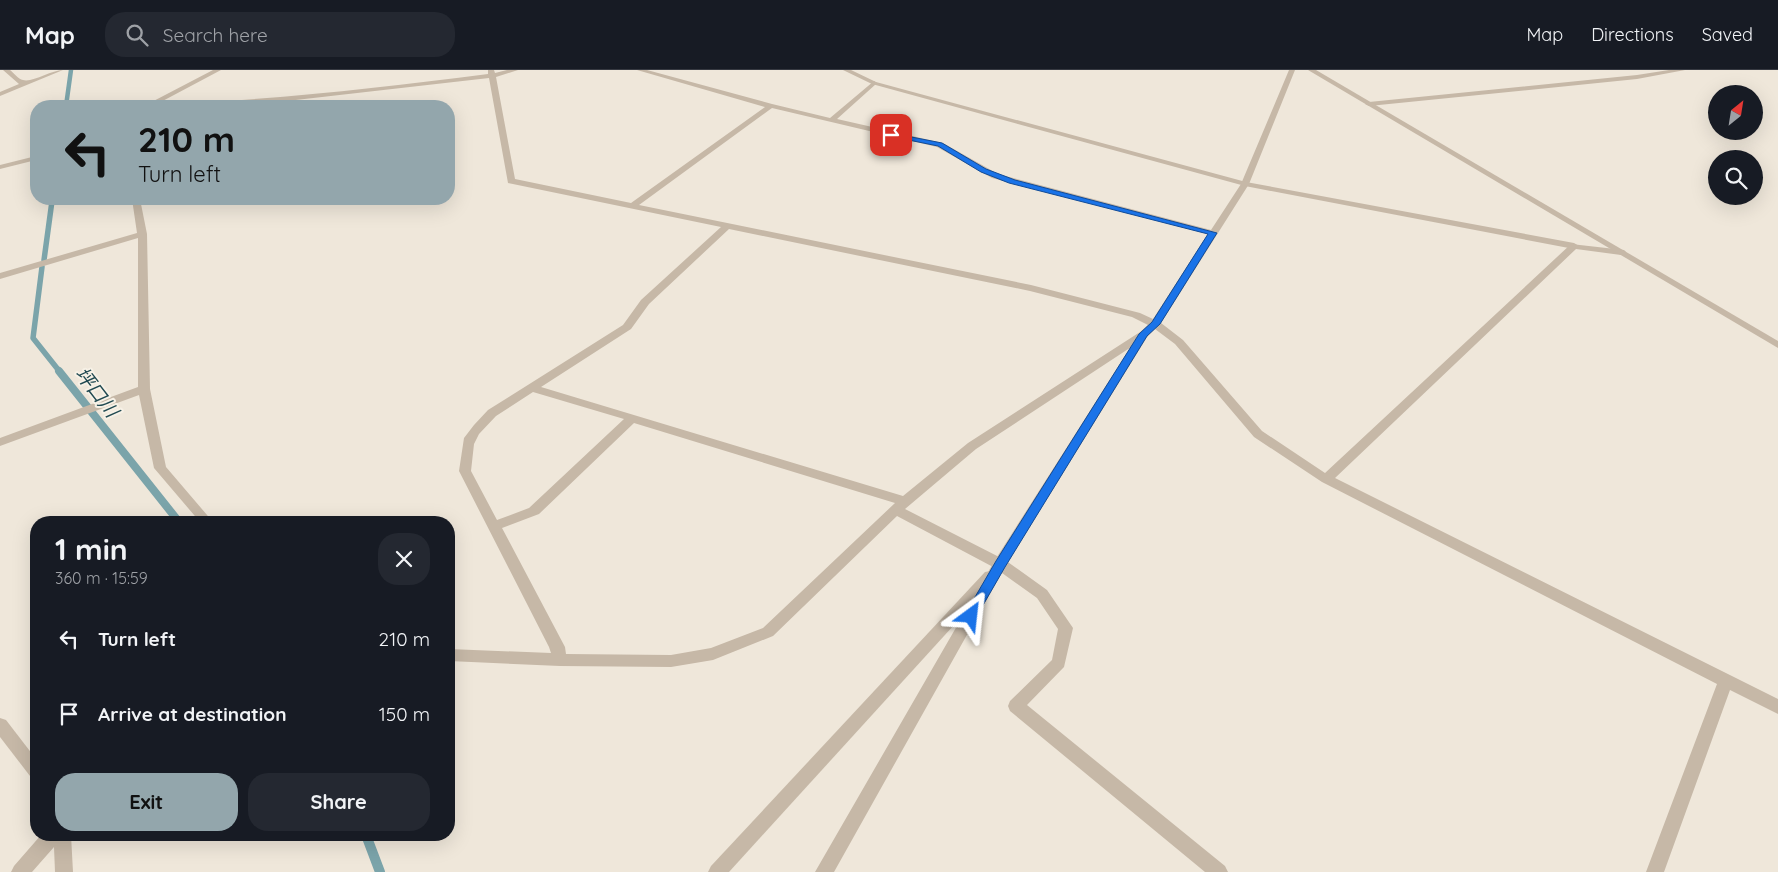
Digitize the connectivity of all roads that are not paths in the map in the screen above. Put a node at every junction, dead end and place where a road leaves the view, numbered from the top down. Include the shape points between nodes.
1 (6, 70) edge
2 (60, 70) edge
3 (218, 70) edge
4 (515, 70) edge
5 (640, 70) edge
6 (846, 70) edge
7 (1292, 70) edge
8 (1311, 70) edge
9 (1682, 70) edge
10 (492, 73) edge
11 (28, 83) junction
12 (874, 83) junction
13 (0, 94) edge
14 (159, 100) edge
15 (277, 100) edge
16 (1368, 104) junction
17 (771, 106) junction
18 (832, 120) junction
19 (30, 159) edge
20 (0, 166) edge
21 (1245, 184) junction
22 (137, 205) edge
23 (632, 206) junction
24 (727, 226) junction
25 (1213, 233) junction
26 (142, 234) junction
27 (1574, 246) junction
28 (1621, 252) junction
29 (0, 276) edge
30 (1155, 324) junction
31 (1144, 334) junction
32 (1778, 345) edge
33 (530, 387) junction
34 (144, 389) junction
35 (632, 418) junction
36 (0, 442) edge
37 (1326, 479) junction
38 (900, 506) junction
39 (202, 516) edge
40 (495, 526) junction
41 (1000, 564) junction
42 (455, 655) edge
43 (560, 660) junction
44 (1726, 681) junction
45 (1778, 707) edge
46 (0, 725) edge
47 (30, 763) edge
48 (48, 841) edge
49 (62, 841) edge
50 (20, 872) edge
51 (64, 872) edge
52 (717, 872) edge
53 (824, 872) edge
54 (1218, 872) edge
55 (1655, 872) edge

1 - 11 street via 19,82
2 - 11 street
3 - 14 street
4 - 10 street
5 - 17 street
6 - 12 street
7 - 21 street
8 - 16 street
9 - 16 street
10 - 15 street
10 - 23 street via 511,181
11 - 13 street
12 - 18 street
12 - 21 street
16 - 28 street
17 - 18 street
17 - 23 street
18 - 25 street via 940,145 984,170 1012,181
19 - 20 street
21 - 25 street
21 - 27 street
22 - 26 street
23 - 24 street
24 - 30 street via 1031,288 1136,315
24 - 33 street via 645,302 627,327
25 - 30 street
26 - 29 street
26 - 34 street
27 - 28 street
27 - 37 street
28 - 32 street
30 - 31 street
30 - 37 street via 1179,342 1258,434
31 - 38 street via 972,446
31 - 41 street
33 - 35 street
33 - 40 street via 473,430 467,447 465,471
34 - 36 street
34 - 39 street via 160,468
35 - 38 street
35 - 40 street via 534,511
37 - 44 street
38 - 41 street
38 - 43 street via 768,632 712,654 671,661
40 - 43 street via 557,647
41 - 52 street
41 - 53 street
41 - 54 street via 1042,594 1066,628 1059,663 1016,706
42 - 43 street
44 - 45 street
44 - 55 street
46 - 47 street
48 - 50 street
49 - 51 street

